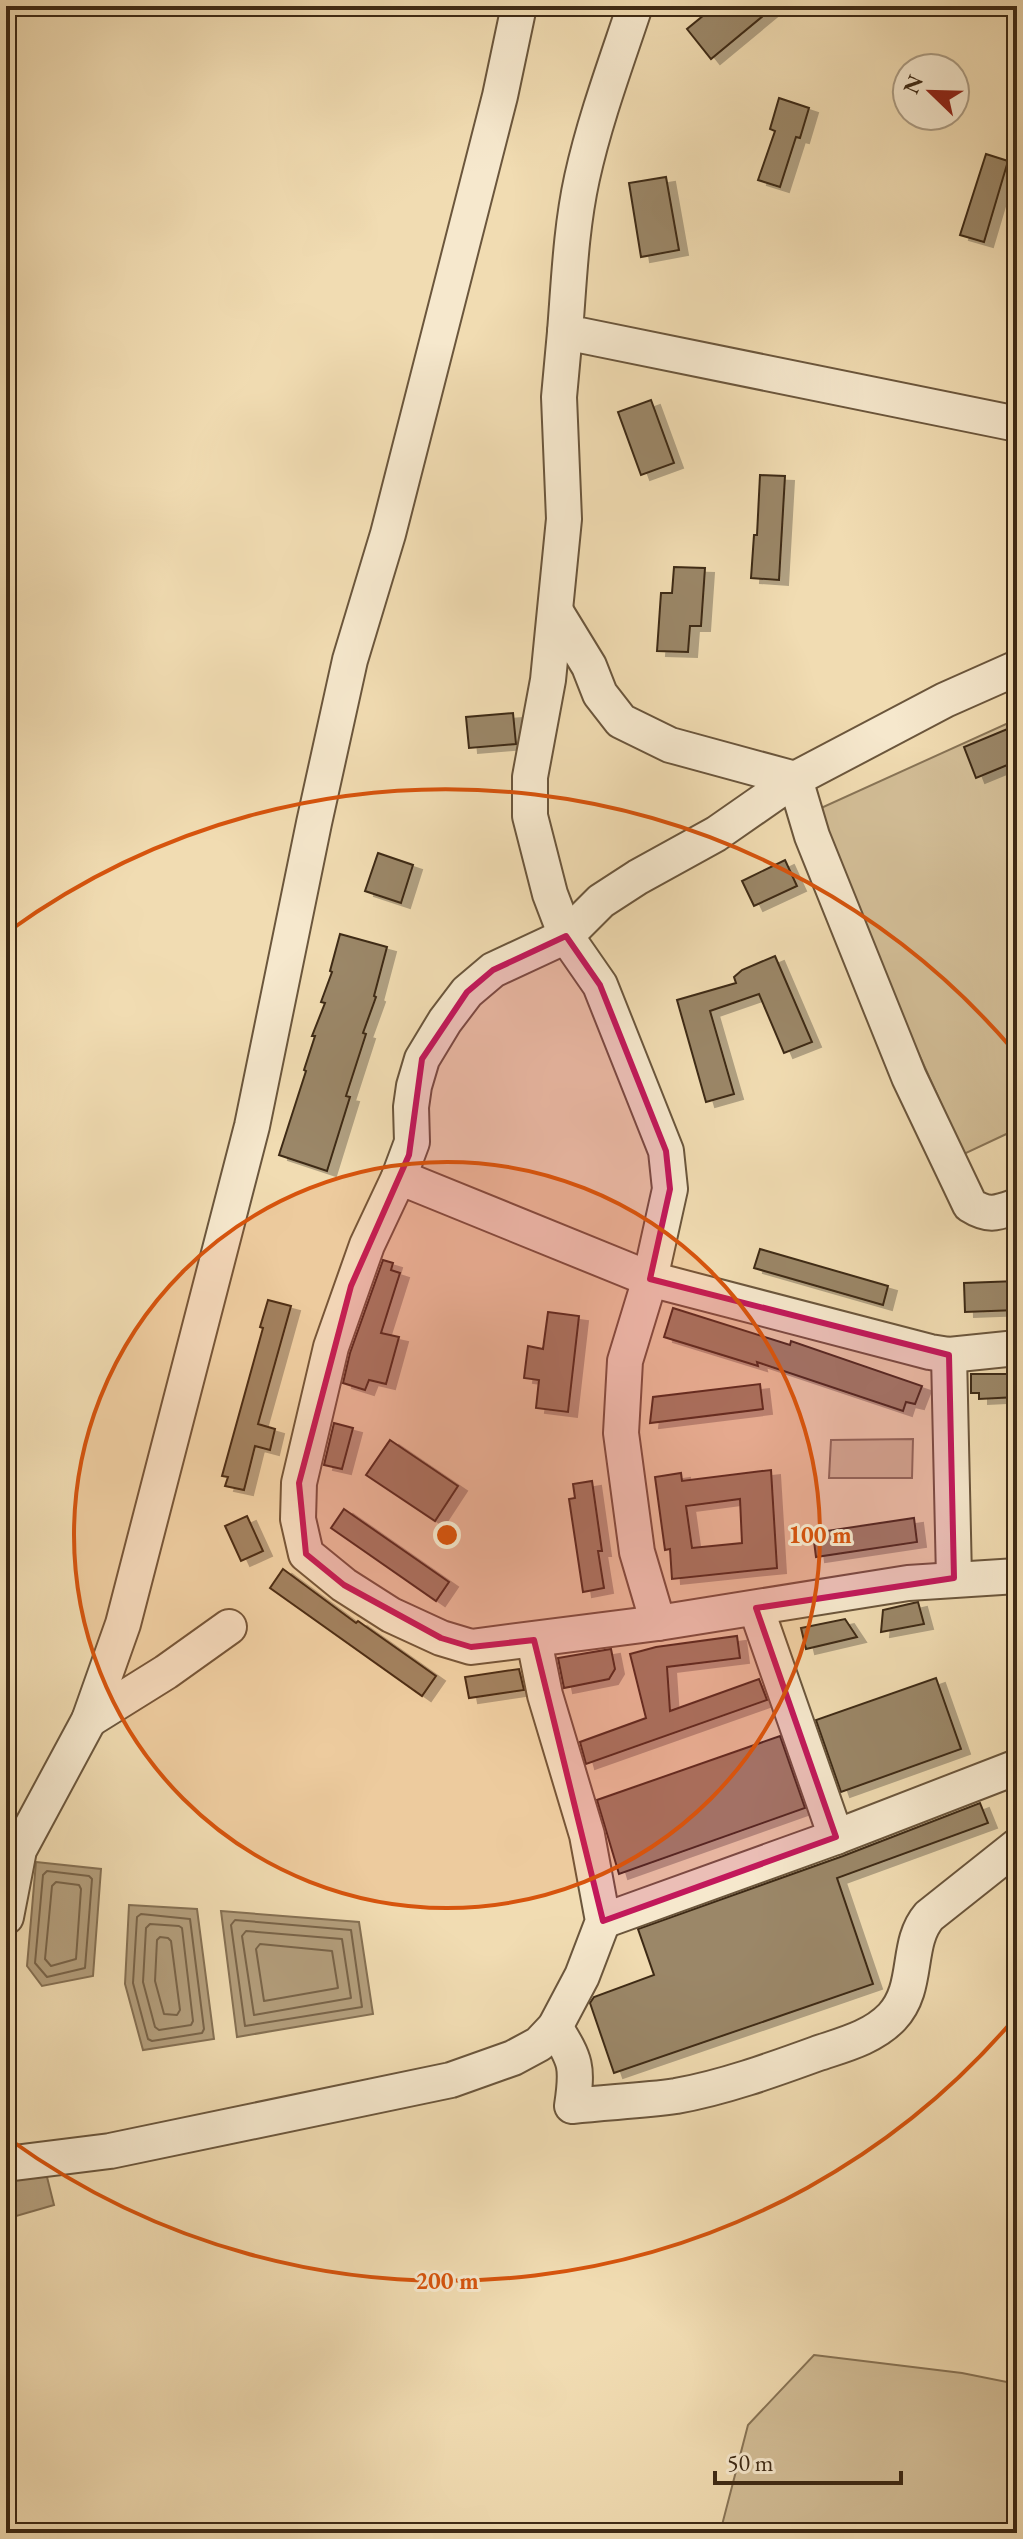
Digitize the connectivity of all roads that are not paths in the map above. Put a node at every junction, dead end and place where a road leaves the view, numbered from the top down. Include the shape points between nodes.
1 (519, 6) edge
2 (635, 6) edge
3 (565, 332) junction
4 (1017, 424) edge
5 (556, 612) junction
6 (1017, 668) edge
7 (795, 779) junction
8 (566, 936) junction
9 (399, 1177) junction
10 (1017, 1206) edge
11 (650, 1279) junction
12 (1017, 1348) edge
13 (949, 1355) junction
14 (1017, 1576) edge
15 (954, 1578) junction
16 (756, 1608) junction
17 (658, 1623) junction
18 (229, 1627) dead end
19 (534, 1640) junction
20 (89, 1720) junction
21 (1017, 1767) edge
22 (836, 1837) junction
23 (1017, 1846) edge
24 (6, 1917) edge
25 (603, 1921) junction
26 (555, 2027) junction
27 (6, 2164) edge

1 - 20 street via 388,534 350,660 252,1126 123,1624
2 - 3 street via 581,180
3 - 4 street
3 - 5 street via 559,397 564,519
5 - 7 street via 600,694 621,721 670,745
5 - 8 street via 530,777 530,816
6 - 7 street
7 - 8 street via 716,834 601,901
7 - 10 street via 812,836 909,1077 970,1205 997,1213
8 - 9 street via 493,970 445,1021 422,1059 414,1086 412,1142
8 - 11 street via 600,985 666,1151 670,1189
9 - 11 street
9 - 19 street via 351,1286 308,1439 298,1519 306,1554 391,1615 441,1638 471,1647
11 - 13 street
11 - 17 street via 625,1361 621,1433 637,1552
12 - 13 street
13 - 15 street
14 - 15 street
15 - 16 street
16 - 17 street
16 - 22 street
17 - 19 street
18 - 20 street
19 - 25 street via 587,1835
20 - 24 street via 19,1850
21 - 22 street
22 - 25 street
23 - 26 street via 922,1924 906,1997 891,2017 864,2037 678,2095 572,2106 574,2057
25 - 26 street
26 - 27 street via 539,2044 513,2058 451,2080 110,2151

